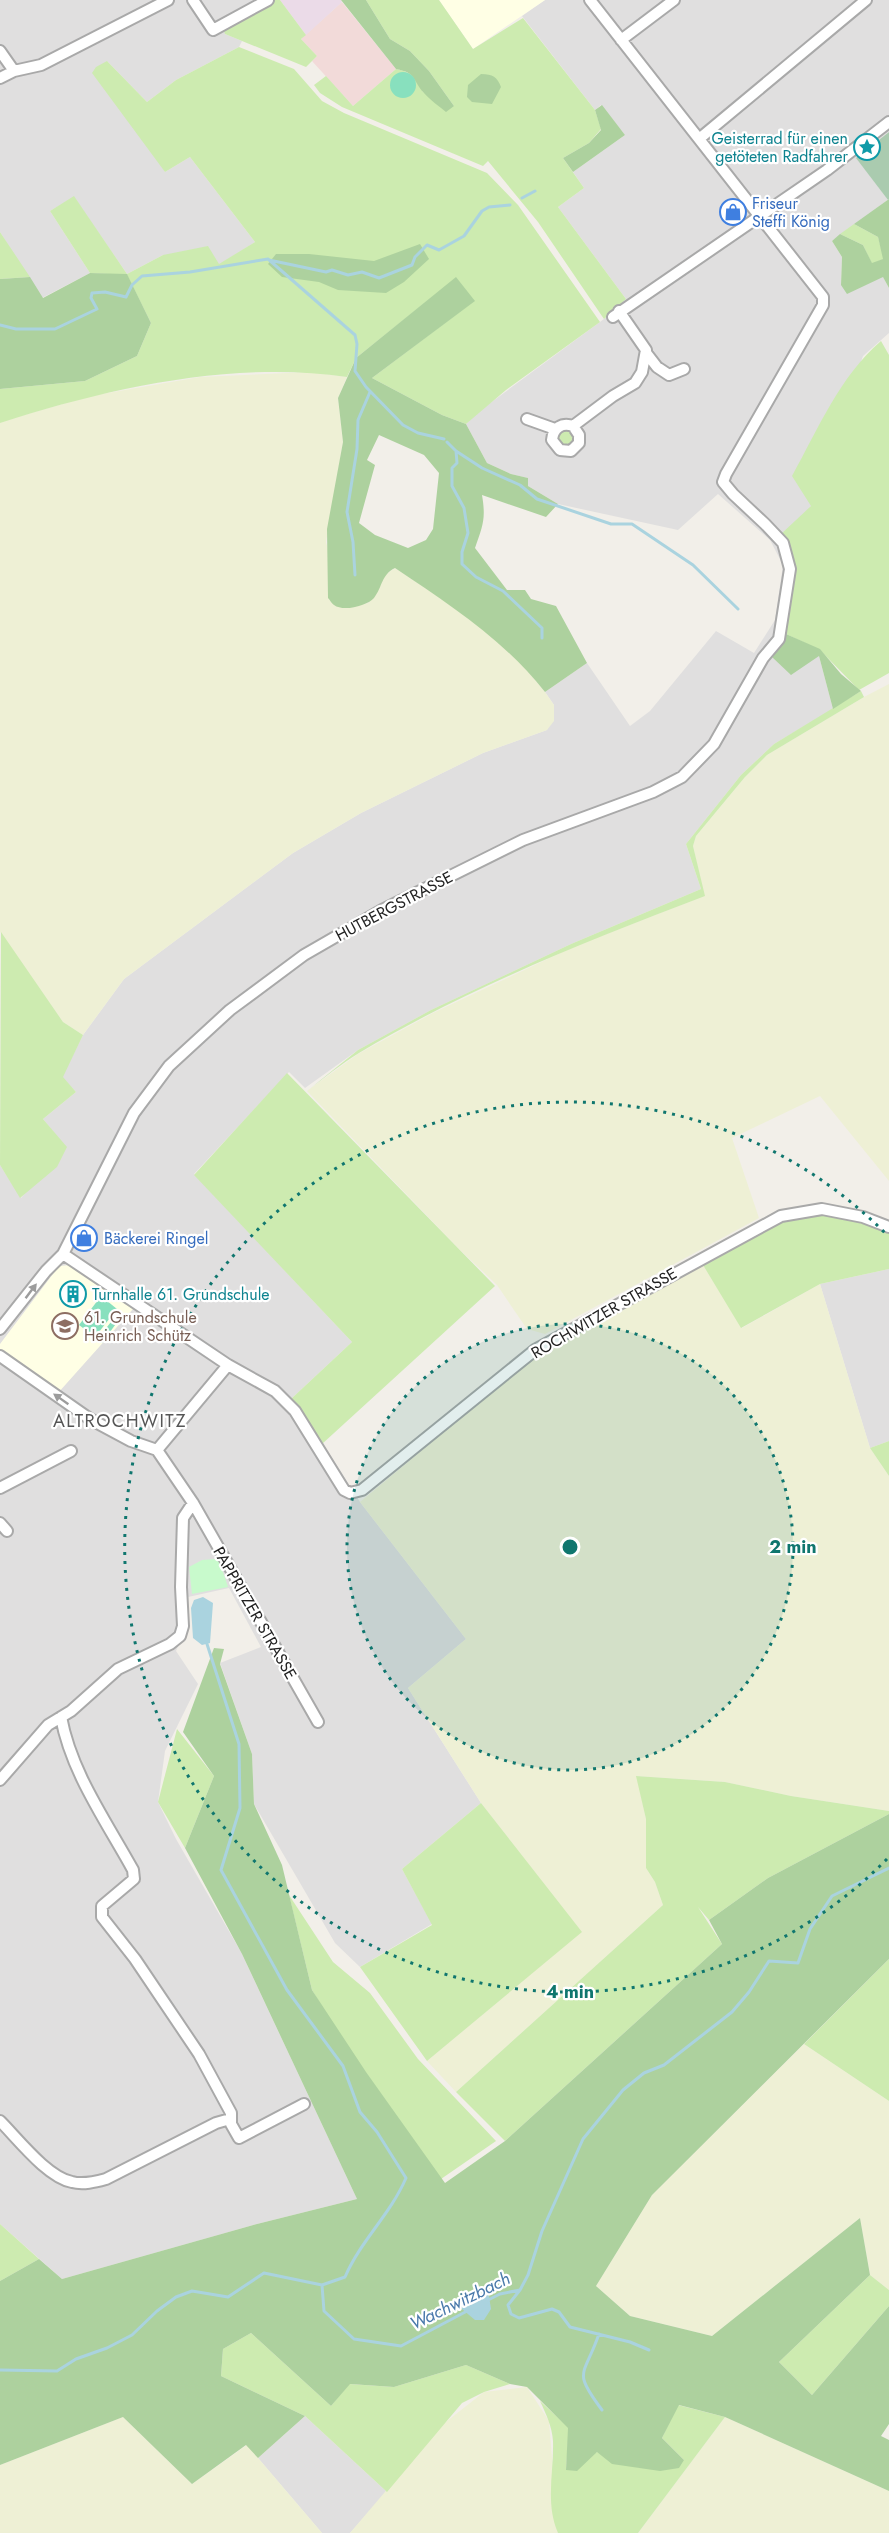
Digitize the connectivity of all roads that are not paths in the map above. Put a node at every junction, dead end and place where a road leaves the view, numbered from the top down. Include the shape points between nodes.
1 (168, 0) edge
2 (193, 0) edge
3 (268, 0) edge
4 (590, 0) edge
5 (674, 0) edge
6 (866, 0) edge
7 (621, 40) junction
8 (0, 51) edge
9 (14, 71) junction
10 (0, 78) edge
11 (889, 122) edge
12 (699, 139) junction
13 (759, 216) junction
14 (647, 354) junction
15 (684, 369) dead end
16 (527, 419) dead end
17 (573, 426) junction
18 (555, 429) junction
19 (889, 1227) edge
20 (63, 1254) junction
21 (0, 1329) edge
22 (0, 1356) edge
23 (228, 1365) junction
24 (157, 1450) junction
25 (71, 1451) dead end
26 (0, 1488) edge
27 (193, 1503) junction
28 (61, 1717) junction
29 (318, 1722) dead end
30 (0, 1780) edge
31 (304, 2104) dead end
32 (230, 2119) junction
33 (0, 2121) edge

1 - 9 street via 40,64
2 - 3 street via 213,30
4 - 7 street
5 - 7 street
6 - 12 street
7 - 12 street
8 - 9 street
9 - 10 street
11 - 13 street
12 - 13 street
13 - 14 street via 616,314 640,339
13 - 20 street, HUTBERGSTRASSE via 822,295 822,305 724,478 725,486 777,536 787,551 790,569 779,639 763,658 714,744 682,777 523,840 382,910 304,955 230,1010 169,1066 134,1113
14 - 15 street via 669,375
14 - 17 street via 635,383
16 - 18 street
17 - 18 street via 564,424
17 - 18 street via 579,440 568,451 554,445
19 - 23 street, ROCHWITZER STRASSE via 822,1209 781,1216 535,1350 362,1491 344,1490 287,1401
21 -> 20 street, HUTBERGSTRASSE
20 - 23 street
24 -> 22 street via 90,1419
23 - 24 street
24 - 27 street
25 - 26 street
27 - 28 street via 183,1518 180,1636 118,1669
27 - 29 street, PAPPRITZER STRASSE
28 - 30 street via 48,1725
28 - 32 street via 76,1766 133,1869 134,1879 102,1906 102,1917 199,2054 231,2113
31 - 32 street via 238,2138
32 - 33 street via 106,2179 89,2183 58,2176

